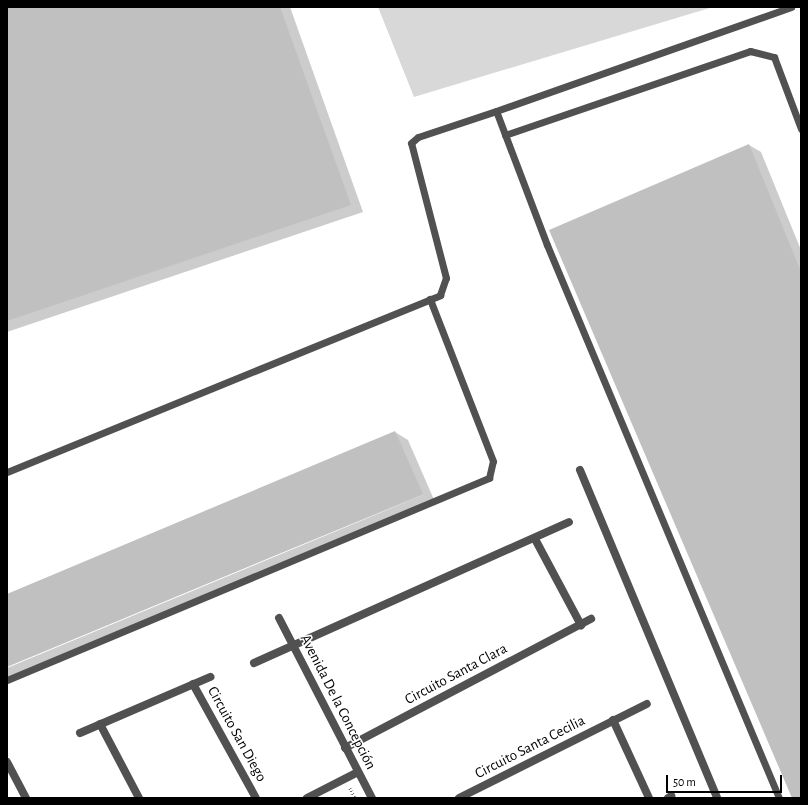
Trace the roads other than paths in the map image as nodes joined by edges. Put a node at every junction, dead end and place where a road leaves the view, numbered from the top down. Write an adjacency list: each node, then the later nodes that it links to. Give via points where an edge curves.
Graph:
1 (791, 7): 2 (lane)
2 (496, 111): 4 (lane); 5 (lane, via 418,137 411,143 446,278 443,292)
3 (801, 129): 4 (lane, via 774,57 750,51)
4 (505, 135): 33 (lane, via 547,245)
5 (430, 299): 7 (lane); 16 (lane, via 493,461 489,478)
6 (580, 470): 32 (street)
7 (7, 472)
8 (570, 522): 9 (street)
9 (535, 539): 12 (street); 13 (street)
10 (279, 618): 13 (street, Avenida De la Concepción)
11 (591, 619): 12 (street, Circuito Santa Clara)
12 (581, 625): 22 (street, Circuito Santa Clara)
13 (292, 645): 14 (street); 22 (street, Avenida De la Concepción)
14 (254, 663)
15 (210, 677): 17 (street, Circuito San Diego)
16 (7, 680)
17 (193, 684): 20 (street, Circuito San Diego); 27 (street, Circuito San Diego)
18 (647, 704): 19 (street, Circuito Santa Cecilia)
19 (613, 720): 30 (street, Circuito Santa Cecilia); 31 (street)
20 (100, 724): 21 (street, Circuito San Diego); 26 (street)
21 (80, 733)
22 (345, 748): 24 (street, Avenida De la Concepción)
23 (7, 762): 25 (street)
24 (358, 772): 28 (street); 29 (street, Avenida De la Concepción)
25 (26, 798)
26 (139, 798)
27 (256, 798)
28 (307, 798)
29 (372, 798)
30 (459, 798)
31 (648, 798)
32 (717, 798)
33 (779, 798)

